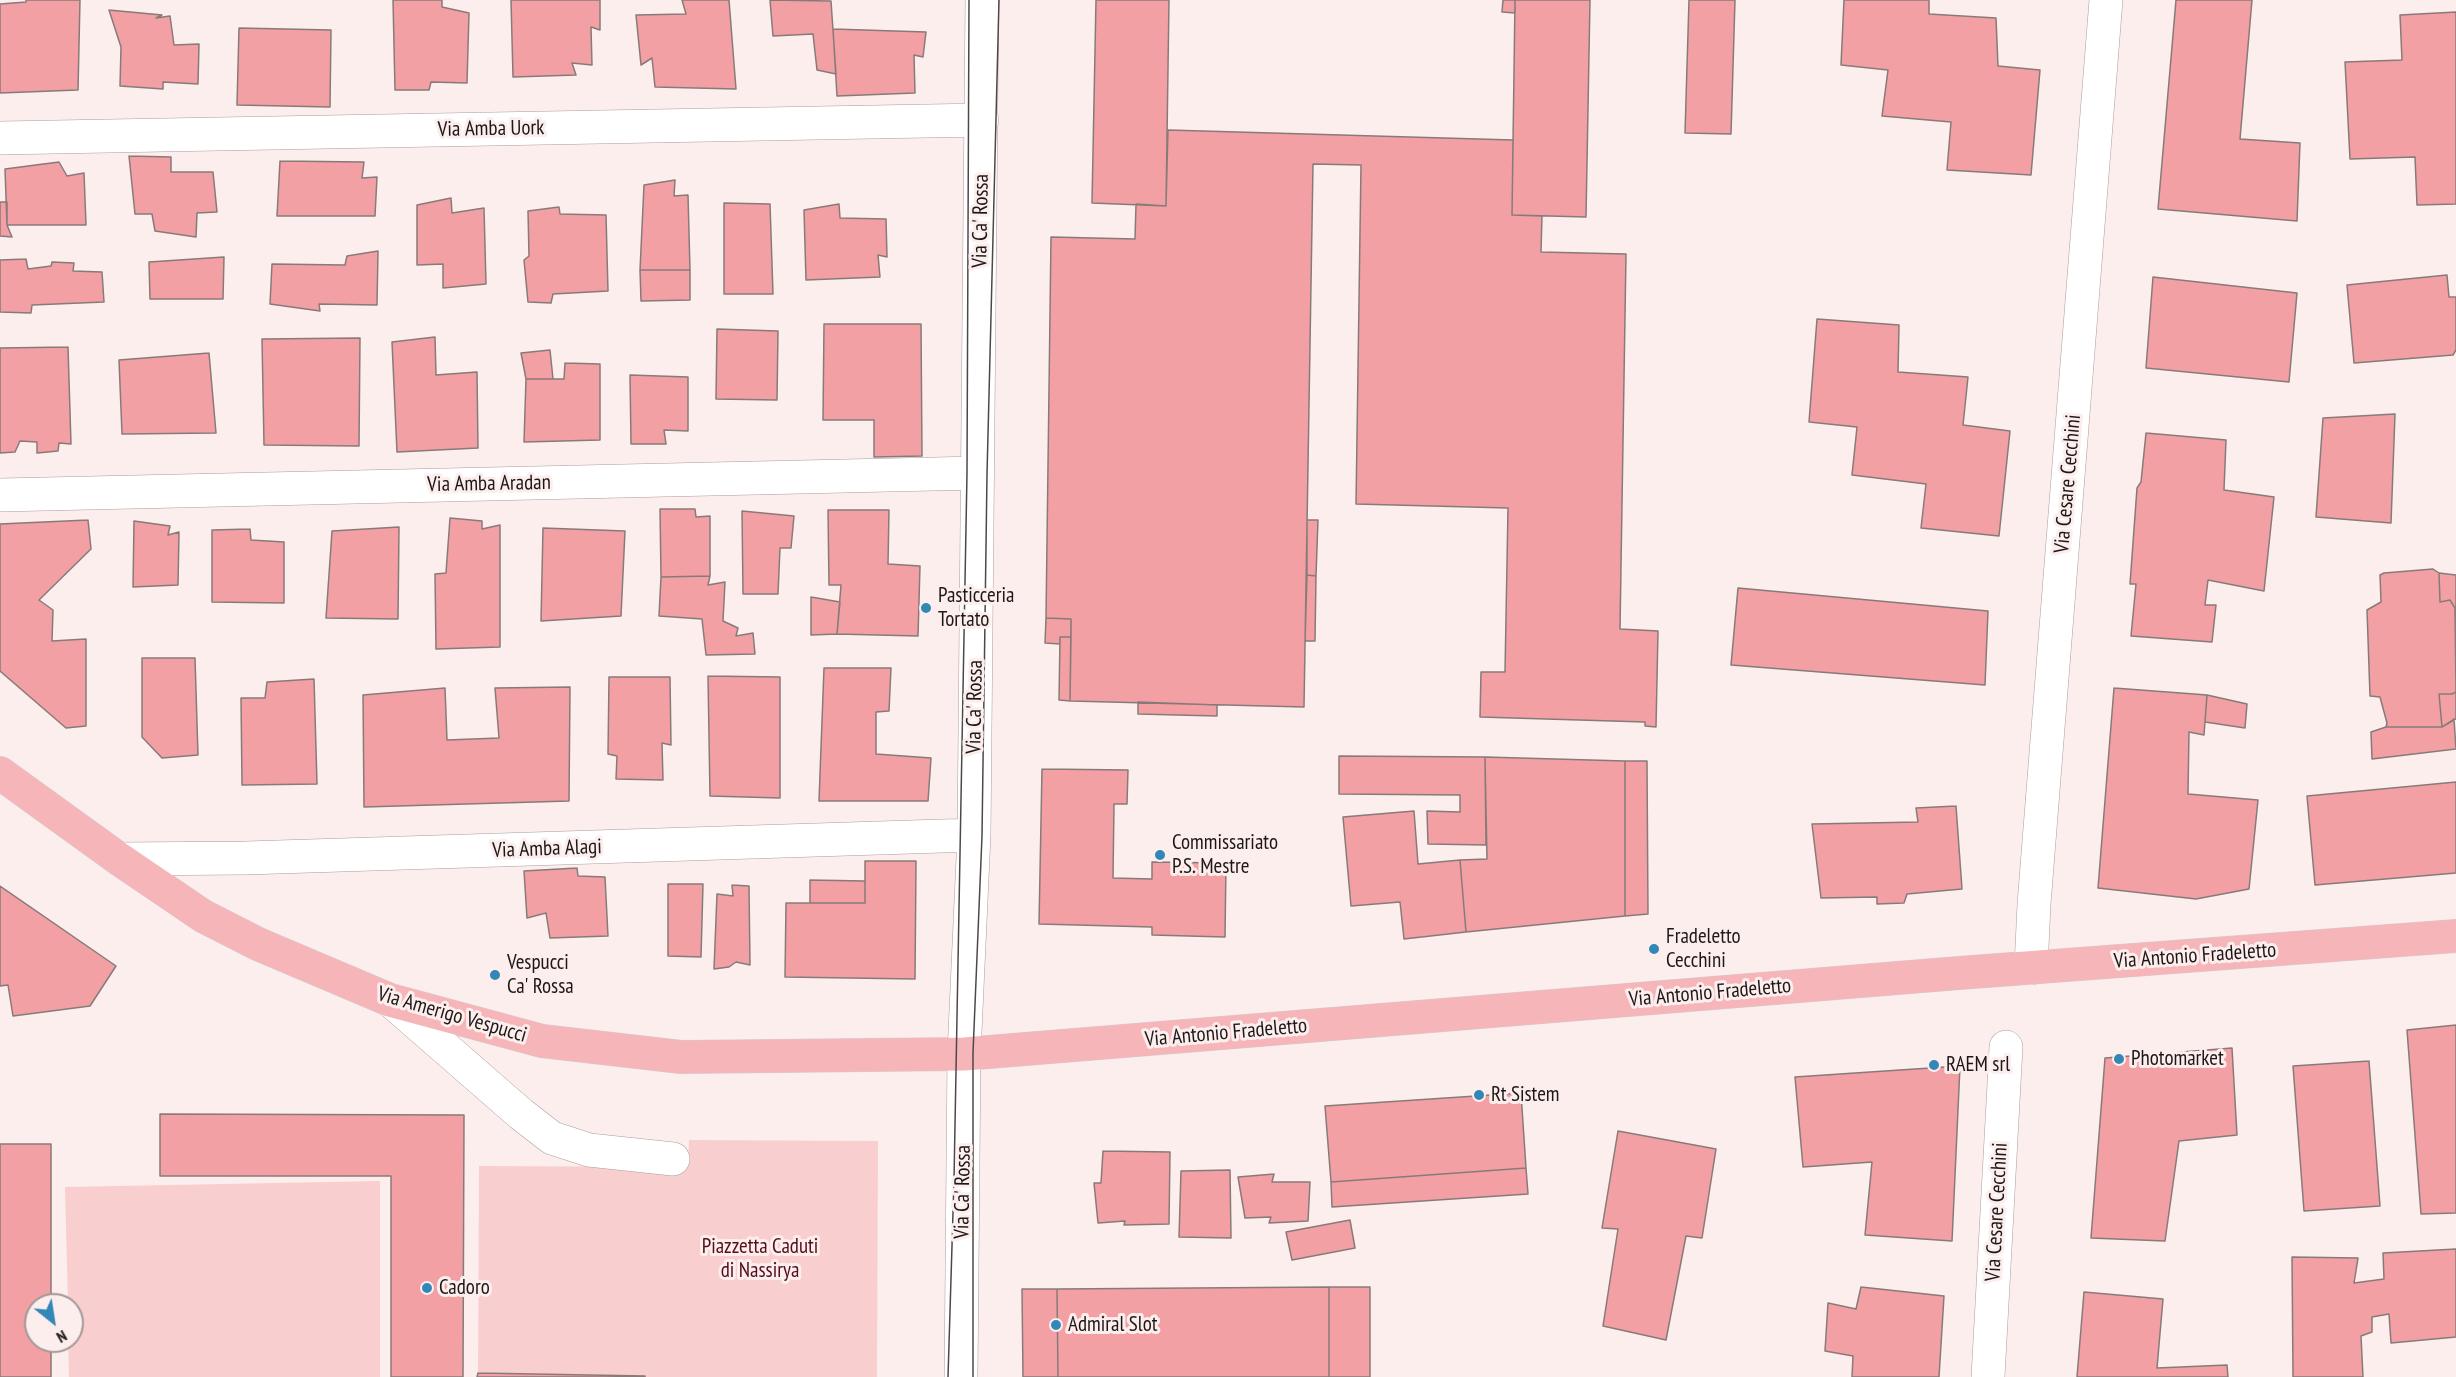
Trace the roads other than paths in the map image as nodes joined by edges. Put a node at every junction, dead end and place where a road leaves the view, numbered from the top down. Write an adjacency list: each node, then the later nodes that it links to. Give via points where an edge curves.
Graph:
1 (982, 0): 3 (street, Via Ca' Rossa)
2 (2106, 0): 11 (street, Via Cesare Cecchini)
3 (982, 120): 4 (street, Via Amba Uork); 5 (street, Via Ca' Rossa)
4 (0, 138)
5 (978, 472): 6 (street, Via Amba Aradan); 8 (street, Via Ca' Rossa)
6 (0, 495)
7 (0, 773): 9 (main road, Via Amerigo Vespucci)
8 (974, 835): 9 (street, Via Amba Alagi); 14 (street, Via Ca' Rossa)
9 (119, 859): 12 (main road, Via Amerigo Vespucci, via 203,916 258,944)
10 (2456, 936): 11 (main road, Via Antonio Fradeletto)
11 (2031, 968): 14 (main road, Via Antonio Fradeletto)
12 (390, 1000): 14 (main road, Via Amerigo Vespucci, via 542,1041 681,1058); 15 (street, via 552,1138 589,1150)
13 (2006, 1047): 17 (street, Via Cesare Cecchini)
14 (964, 1054): 16 (street, Via Ca' Rossa)
15 (673, 1159)
16 (961, 1377)
17 (1988, 1377)

